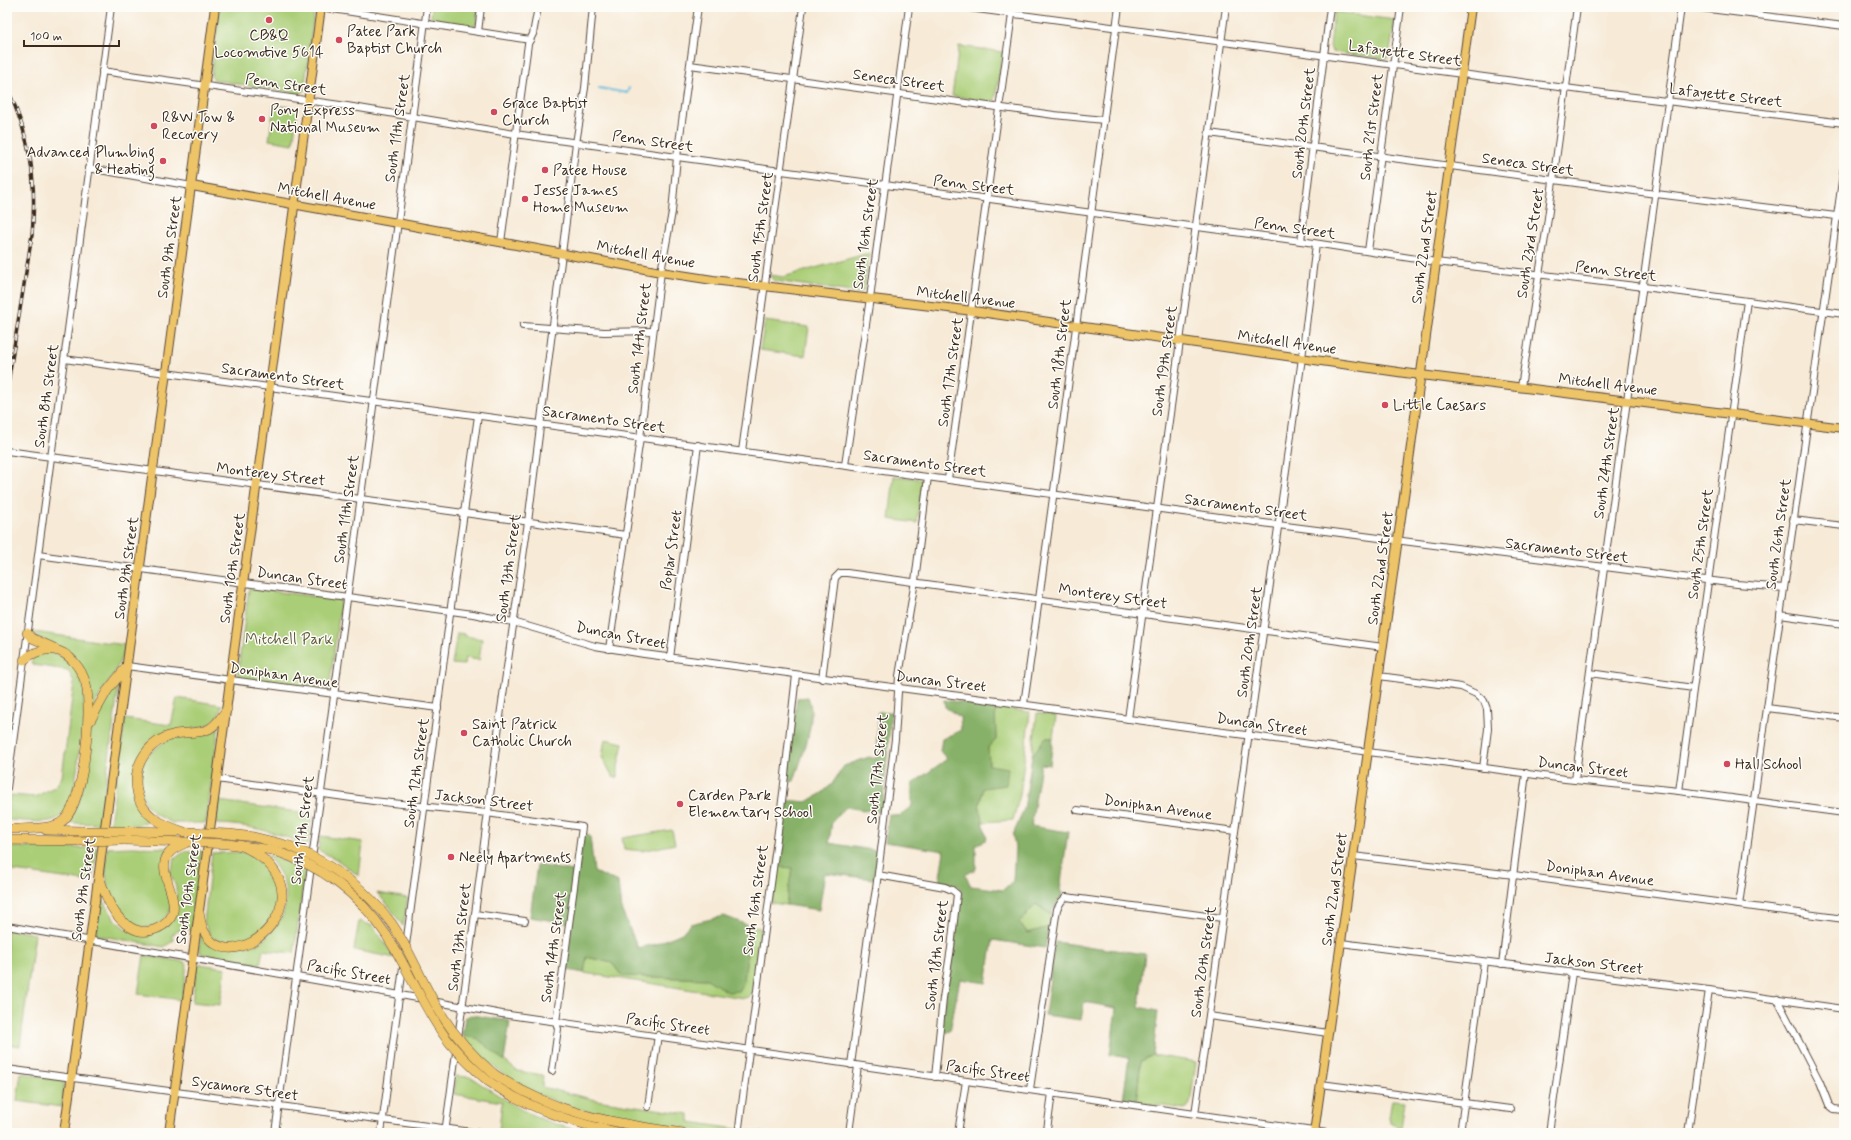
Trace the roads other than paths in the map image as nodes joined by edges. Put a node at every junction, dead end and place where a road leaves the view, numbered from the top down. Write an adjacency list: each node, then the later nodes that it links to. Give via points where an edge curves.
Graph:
1 (111, 7): 31 (street, South 8th Street)
2 (216, 7): 34 (main road, South 9th Street)
3 (321, 7): 22 (street); 37 (main road, South 10th Street)
4 (427, 7): 22 (street, South 11th Street)
5 (481, 7): 25 (street)
6 (538, 7): 26 (street)
7 (594, 7): 45 (street, South 13th Street)
8 (698, 7): 30 (street, South 14th Street)
9 (803, 7): 33 (street, South 15th Street)
10 (909, 7): 36 (street, South 16th Street)
11 (962, 7): 21 (street, Lafayette Street)
12 (1014, 7): 21 (street, South 17th Street)
13 (1119, 7): 24 (street, South 18th Street)
14 (1226, 7): 27 (street, South 19th Street)
15 (1330, 7): 28 (street, South 20th Street)
16 (1401, 7): 29 (street, South 21st Street)
17 (1471, 7): 32 (main road, South 22nd Street)
18 (1577, 7): 35 (street, South 23rd Street)
19 (1681, 7): 38 (street, South 24th Street)
20 (1693, 7): 23 (street)
21 (1012, 14): 24 (street, Lafayette Street); 39 (street, South 17th Street)
22 (424, 22): 25 (street); 40 (street, South 11th Street)
23 (1844, 26)
24 (1116, 28): 27 (street, Lafayette Street); 41 (street, South 18th Street)
25 (478, 32): 26 (street)
26 (530, 40): 44 (street)
27 (1221, 41): 28 (street, Lafayette Street); 43 (street, South 19th Street)
28 (1325, 55): 29 (street, Lafayette Street); 46 (street, South 20th Street)
29 (1392, 64): 32 (street, Lafayette Street); 48 (street, South 21st Street)
30 (690, 65): 33 (street, Seneca Street); 47 (street, South 14th Street)
31 (102, 71): 34 (street, Penn Street); 51 (street, South 8th Street)
32 (1461, 74): 35 (street, Lafayette Street); 49 (main road, South 22nd Street)
33 (794, 79): 36 (street, Seneca Street); 52 (street, South 15th Street)
34 (205, 86): 37 (street, Penn Street); 54 (main road, South 9th Street)
35 (1566, 88): 38 (street, Lafayette Street); 53 (street, South 23rd Street)
36 (897, 92): 39 (street, Seneca Street); 55 (street, South 16th Street)
37 (309, 101): 40 (street, Penn Street); 58 (main road, South 10th Street)
38 (1668, 102): 42 (street, Lafayette Street); 56 (street, South 24th Street)
39 (1000, 107): 41 (street, Seneca Street); 57 (street, South 17th Street)
40 (411, 116): 44 (street, Penn Street); 62 (street, South 11th Street)
41 (1104, 120): 59 (street, South 18th Street)
42 (1844, 123)
43 (1209, 133): 46 (street, Seneca Street); 63 (street, South 19th Street)
44 (515, 134): 45 (street, Penn Street); 64 (street)
45 (576, 143): 47 (street, Penn Street); 68 (street, South 13th Street)
46 (1313, 148): 48 (street, Seneca Street); 65 (street, South 20th Street)
47 (677, 157): 52 (street, Penn Street); 70 (street, South 14th Street, via 672,212)
48 (1381, 157): 49 (street, Seneca Street); 67 (street, South 21st Street)
49 (1448, 166): 53 (street, Seneca Street); 69 (main road, South 22nd Street)
50 (1844, 167): 60 (street, South 26th Street)
51 (88, 168): 54 (street, Mitchell Avenue); 85 (street, South 8th Street)
52 (781, 171): 55 (street, Penn Street); 72 (street, South 15th Street)
53 (1553, 180): 56 (street, Seneca Street); 71 (street, South 23rd Street)
54 (192, 186): 58 (main road, Mitchell Avenue); 86 (main road, South 9th Street)
55 (885, 186): 57 (street, Penn Street); 74 (street, South 16th Street)
56 (1656, 194): 60 (street, Seneca Street); 73 (street, South 24th Street)
57 (988, 200): 59 (street, Penn Street); 76 (street, South 17th Street)
58 (295, 205): 62 (main road, Mitchell Avenue); 88 (main road, South 10th Street)
59 (1092, 214): 63 (street, Penn Street); 80 (street, South 18th Street)
60 (1837, 216): 61 (street, Seneca Street); 77 (street, South 26th Street)
61 (1844, 217)
62 (397, 223): 64 (main road, Mitchell Avenue); 91 (street, South 11th Street)
63 (1196, 227): 65 (street, Penn Street); 83 (street, South 19th Street)
64 (501, 242): 68 (main road, Mitchell Avenue)
65 (1301, 242): 66 (street, Penn Street)
66 (1316, 244): 67 (street, Penn Street); 84 (street, South 20th Street)
67 (1368, 251): 69 (street, Penn Street)
68 (562, 253): 70 (main road, Mitchell Avenue); 81 (street, South 13th Street)
69 (1436, 262): 71 (street, Penn Street); 87 (main road, South 22nd Street)
70 (661, 272): 72 (main road, Mitchell Avenue); 82 (street, South 14th Street)
71 (1538, 276): 73 (street, Penn Street); 89 (street, South 23rd Street)
72 (765, 287): 74 (main road, Mitchell Avenue); 99 (street, South 15th Street)
73 (1644, 287): 75 (street, Penn Street); 90 (street, South 24th Street)
74 (870, 298): 76 (main road, Mitchell Avenue); 102 (street, South 16th Street)
75 (1747, 301): 77 (street, Penn Street); 92 (street, South 25th Street)
76 (973, 311): 80 (main road, Mitchell Avenue); 105 (street, South 17th Street)
77 (1823, 311): 78 (street, Penn Street); 94 (street, South 26th Street)
78 (1844, 314)
79 (523, 326): 81 (street)
80 (1075, 326): 83 (main road, Mitchell Avenue); 107 (street, South 18th Street)
81 (553, 329): 82 (street); 95 (street, South 13th Street)
82 (653, 331): 97 (street, South 14th Street)
83 (1180, 341): 84 (main road, Mitchell Avenue); 109 (street, South 19th Street)
84 (1302, 358): 87 (main road, Mitchell Avenue); 113 (street, South 20th Street)
85 (64, 359): 86 (street, Sacramento Street); 101 (street, South 8th Street)
86 (167, 373): 88 (street, Sacramento Street); 103 (main road, South 9th Street)
87 (1421, 375): 89 (main road, Mitchell Avenue); 116 (main road, South 22nd Street)
88 (270, 387): 91 (street, Sacramento Street); 106 (main road, South 10th Street)
89 (1522, 387): 90 (main road, Mitchell Avenue)
90 (1628, 401): 92 (main road, Mitchell Avenue); 118 (street, South 24th Street)
91 (373, 402): 93 (street, Sacramento Street); 108 (street, South 11th Street)
92 (1731, 414): 94 (main road, Mitchell Avenue); 121 (street, South 25th Street)
93 (478, 416): 95 (street, Sacramento Street); 110 (street, South 12th Street)
94 (1807, 423): 96 (main road, Mitchell Avenue); 111 (street, South 26th Street)
95 (540, 424): 97 (street, Sacramento Street); 112 (street, South 13th Street)
96 (1844, 428)
97 (640, 438): 98 (street, Sacramento Street); 115 (street, South 14th Street)
98 (698, 445): 99 (street, Sacramento Street); 136 (street, Poplar Street)
99 (742, 451): 102 (street, Sacramento Street)
100 (7, 452): 101 (street, Monterey Street)
101 (50, 458): 103 (street, Monterey Street); 117 (street, South 8th Street)
102 (845, 465): 104 (street, Sacramento Street)
103 (153, 472): 106 (street, Monterey Street); 119 (main road, South 9th Street)
104 (928, 477): 105 (street, Sacramento Street); 120 (street, South 17th Street)
105 (948, 479): 107 (street, Sacramento Street)
106 (258, 485): 108 (street, Monterey Street); 122 (main road, South 10th Street)
107 (1054, 495): 109 (street, Sacramento Street); 125 (street, South 18th Street)
108 (360, 499): 110 (street, Monterey Street); 124 (street, South 11th Street)
109 (1157, 508): 113 (street, Sacramento Street); 127 (street, South 19th Street)
110 (464, 512): 112 (street, Monterey Street); 126 (street, South 12th Street)
111 (1793, 520): 114 (street); 123 (street, South 26th Street)
112 (528, 522): 115 (street, Monterey Street); 129 (street, South 13th Street)
113 (1278, 525): 116 (street, Sacramento Street); 131 (street, South 20th Street)
114 (1844, 526)
115 (626, 535): 134 (street, South 14th Street)
116 (1398, 541): 118 (street, Sacramento Street); 133 (main road, South 22nd Street)
117 (38, 555): 119 (street, Duncan Street); 132 (street, South 8th Street)
118 (1605, 568): 121 (street, Sacramento Street); 139 (street, South 24th Street)
119 (140, 569): 122 (street, Duncan Street); 138 (main road, South 9th Street)
120 (915, 581): 125 (street, Monterey Street); 142 (street, Monterey Street, via 847,572 840,573 835,578); 145 (street, South 17th Street, via 906,625)
121 (1708, 581): 123 (street, Sacramento Street); 144 (street, South 25th Street)
122 (244, 583): 124 (street, Duncan Street); 143 (main road, South 10th Street)
123 (1784, 588): 128 (street, South 26th Street)
124 (347, 597): 126 (street, Duncan Street); 146 (street, South 11th Street)
125 (1039, 599): 127 (street, Monterey Street); 147 (street, South 18th Street)
126 (450, 611): 129 (street, Duncan Street); 148 (street, South 12th Street)
127 (1143, 614): 131 (street, Monterey Street); 152 (street, South 19th Street)
128 (1780, 615): 130 (street); 149 (street, South 26th Street)
129 (513, 622): 134 (street, Duncan Street); 166 (street, South 13th Street)
130 (1844, 624)
131 (1264, 630): 133 (street, Monterey Street); 154 (street, South 20th Street)
132 (27, 633): 135 (highway); 137 (street, South 8th Street)
133 (1383, 647): 141 (main road, South 22nd Street)
134 (609, 649): 136 (street, Duncan Street)
135 (58, 651): 137 (highway, via 38,651); 153 (highway, via 73,661 86,683)
136 (670, 658): 140 (street, Duncan Street)
137 (24, 660): 160 (street, South 8th Street)
138 (127, 666): 143 (street, Doniphan Avenue); 153 (highway, via 100,701); 178 (main road, South 9th Street)
139 (1590, 673): 144 (street); 159 (street, South 24th Street)
140 (796, 675): 142 (street, Duncan Street); 202 (street, South 16th Street)
141 (1379, 676): 155 (main road, South 22nd Street); 156 (street, via 1462,686 1484,701 1488,730)
142 (822, 679): 145 (street, Duncan Street)
143 (231, 681): 146 (street, Doniphan Avenue); 150 (main road, South 10th Street)
144 (1693, 688): 161 (street, South 25th Street)
145 (898, 689): 147 (street, Duncan Street); 176 (street, South 17th Street, via 895,739)
146 (334, 695): 148 (street, Doniphan Avenue); 162 (street, South 11th Street)
147 (1024, 704): 152 (street, Duncan Street)
148 (438, 708): 164 (street, South 12th Street)
149 (1767, 708): 151 (street); 163 (street, South 26th Street)
150 (227, 709): 158 (main road, South 10th Street); 172 (highway, via 210,729 175,734 156,742 145,753 138,767 137,792 143,807 163,825)
151 (1844, 718)
152 (1128, 719): 154 (street, Duncan Street)
153 (87, 730): 170 (highway, via 80,788 68,814 60,823 54,825)
154 (1248, 736): 155 (street, Duncan Street); 171 (street, South 20th Street)
155 (1367, 753): 156 (street, Duncan Street); 175 (main road, South 22nd Street)
156 (1483, 768): 157 (street, Duncan Street)
157 (1526, 773): 159 (street, Duncan Street); 177 (street)
158 (217, 779): 162 (street, Jackson Street); 180 (main road, South 10th Street)
159 (1575, 780): 161 (street, Duncan Street)
160 (7, 788)
161 (1679, 791): 163 (street, Duncan Street)
162 (320, 794): 164 (street, Jackson Street); 192 (street, South 11th Street)
163 (1754, 801): 167 (street, Duncan Street); 179 (street, South 26th Street)
164 (424, 806): 166 (street, Jackson Street); 194 (street, South 12th Street)
165 (1077, 810): 171 (street, Doniphan Avenue)
166 (487, 813): 168 (street, Jackson Street); 181 (street, South 13th Street)
167 (1844, 813)
168 (582, 828): 199 (street, South 14th Street)
169 (7, 829): 170 (highway)
170 (21, 829): 172 (highway, bridge, via 125,831)
171 (1235, 831): 182 (street, South 20th Street)
172 (187, 836): 173 (highway, bridge, via 80,841); 174 (highway, bridge); 178 (highway, via 166,858 165,869 173,896 173,908 165,923 155,930 139,931 119,919 112,909); 208 (highway, bridge, via 229,834 290,846 330,866 357,887 377,905 404,944 441,1014)
173 (7, 840)
174 (240, 845): 180 (highway, via 262,857 278,877 282,900 275,921 265,933 252,942 237,947 223,946 207,937); 208 (highway, bridge, via 272,850 307,864 354,896 396,949 429,1013 446,1038 460,1055)
175 (1353, 856): 177 (street, Doniphan Avenue); 187 (main road, South 22nd Street)
176 (878, 875): 203 (street, South 17th Street); 209 (street, South 18th Street, via 944,887 957,894)
177 (1514, 875): 179 (street, Doniphan Avenue); 190 (street)
178 (99, 877): 186 (main road, South 9th Street)
179 (1739, 905): 183 (street, Doniphan Avenue)
180 (199, 912): 188 (main road, South 10th Street)
181 (475, 914): 184 (street); 196 (street, South 13th Street)
182 (1222, 918): 198 (street, South 20th Street); 212 (street, via 1066,897 1056,915)
183 (1844, 919)
184 (525, 921)
185 (7, 926): 186 (street, Pacific Street)
186 (90, 941): 188 (street, Pacific Street); 207 (main road, South 9th Street)
187 (1341, 943): 189 (street, Jackson Street); 200 (main road, South 22nd Street)
188 (193, 959): 192 (street, Pacific Street); 213 (main road, South 10th Street)
189 (1484, 962): 190 (street, Jackson Street); 215 (street)
190 (1502, 964): 191 (street, Jackson Street)
191 (1572, 973): 193 (street, Jackson Street); 237 (street)
192 (296, 976): 194 (street, Pacific Street); 216 (street, South 11th Street)
193 (1709, 990): 195 (street, Jackson Street); 238 (street)
194 (399, 995): 196 (street, Pacific Street); 221 (street, South 12th Street)
195 (1777, 1000): 197 (street, Jackson Street); 219 (street, via 1829,1105 1834,1109)
196 (463, 1007): 199 (street, Pacific Street); 224 (street, South 13th Street)
197 (1844, 1009)
198 (1209, 1016): 200 (street); 220 (street, South 20th Street)
199 (556, 1022): 201 (street, Pacific Street); 206 (street, South 14th Street, via 558,1029)
200 (1328, 1033): 211 (main road, South 22nd Street)
201 (658, 1036): 202 (street, Pacific Street); 217 (street)
202 (750, 1049): 203 (street, Pacific Street); 222 (street, South 16th Street)
203 (851, 1065): 204 (street, Pacific Street)
204 (858, 1066): 209 (street, Pacific Street); 233 (street)
205 (7, 1069): 207 (street, Sycamore Street)
206 (552, 1071)
207 (72, 1077): 213 (street, Sycamore Street); 226 (main road, South 9th Street)
208 (491, 1077): 231 (highway, via 508,1095 551,1115); 232 (highway, via 533,1097 576,1113 629,1125)
209 (935, 1077): 210 (street, Pacific Street)
210 (966, 1081): 212 (street, Pacific Street); 234 (street)
211 (1321, 1084): 215 (street); 225 (main road, South 22nd Street)
212 (1030, 1089): 214 (street, Pacific Street)
213 (175, 1092): 216 (street, Sycamore Street); 227 (main road, South 10th Street)
214 (1052, 1093): 220 (street, Pacific Street); 223 (street)
215 (1464, 1103): 218 (street); 236 (street)
216 (279, 1106): 221 (street, Sycamore Street); 228 (street, South 11th Street)
217 (648, 1107)
218 (1510, 1109)
219 (1844, 1110)
220 (1195, 1114): 225 (street, Pacific Street)
221 (382, 1120): 224 (street, Sycamore Street); 229 (street, South 12th Street)
222 (739, 1127)
223 (1047, 1130)
224 (445, 1131): 230 (street, Sycamore Street)
225 (1314, 1132): 235 (street, Pacific Street)
226 (64, 1133)
227 (169, 1133)
228 (275, 1133)
229 (381, 1133)
230 (479, 1133)
231 (621, 1133)
232 (683, 1133)
233 (849, 1133)
234 (958, 1133)
235 (1328, 1133)
236 (1460, 1133)
237 (1549, 1133)
238 (1688, 1133)

